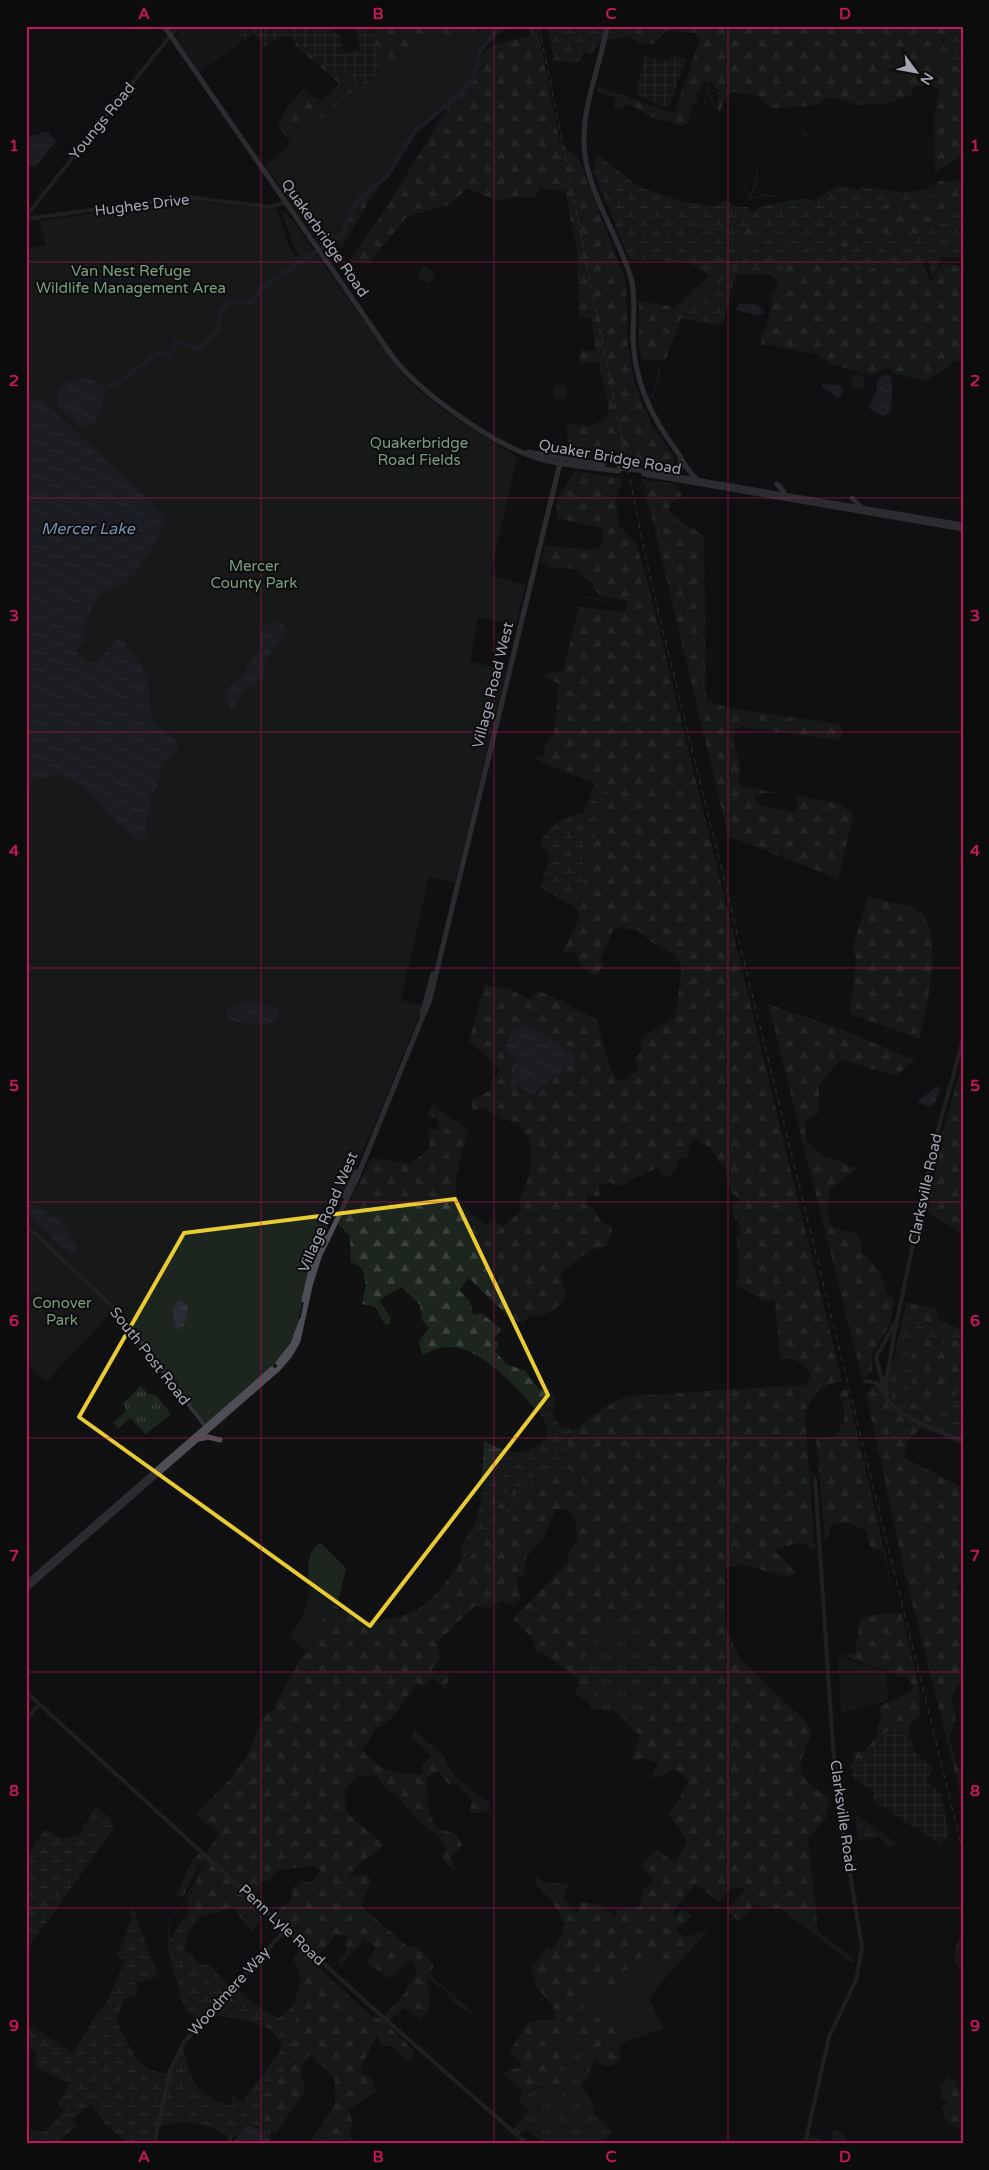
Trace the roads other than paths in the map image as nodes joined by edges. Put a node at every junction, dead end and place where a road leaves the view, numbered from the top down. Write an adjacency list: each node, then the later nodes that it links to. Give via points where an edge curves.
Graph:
1 (164, 26): 4 (main road, Quakerbridge Road)
2 (178, 26): 4 (street, Youngs Road)
3 (607, 26): 11 (main road, via 584,124 585,158 632,282 634,350 643,392 658,425 679,453)
4 (170, 36): 5 (main road, Quakerbridge Road); 6 (street, Youngs Road)
5 (286, 202): 6 (street, Hughes Drive, via 270,207 186,197); 7 (main road, Quakerbridge Road, via 409,376 431,396)
6 (26, 218)
7 (493, 437): 9 (main road, Quaker Bridge Road, via 528,455)
8 (564, 448): 10 (main road)
9 (560, 461): 10 (main road, Quaker Bridge Road); 12 (main road, Quaker Bridge Road); 22 (main road, Village Road West)
10 (572, 461): 12 (main road, Quaker Bridge Road)
11 (683, 467): 14 (main road); 15 (main road)
12 (619, 469): 13 (main road, Quaker Bridge Road, bridge)
13 (644, 473): 14 (main road, Quaker Bridge Road); 21 (main road, Quaker Bridge Road)
14 (671, 475): 15 (main road, Quaker Bridge Road)
15 (698, 480): 17 (main road, Quaker Bridge Road)
16 (777, 484): 17 (main road)
17 (786, 494): 19 (main road, Quaker Bridge Road)
18 (852, 498): 19 (main road)
19 (862, 507): 20 (main road, Quaker Bridge Road)
20 (963, 525)
21 (963, 530)
22 (449, 916): 28 (main road, Village Road West, via 421,1016 312,1265 295,1339 281,1361); 31 (main road, Village Road West, via 428,1007 357,1177 319,1257 303,1328 295,1347 278,1369)
23 (963, 1040): 25 (street, Clarksville Road, via 934,1144)
24 (26, 1225): 28 (street, South Post Road, via 117,1311)
25 (897, 1319): 27 (street, Clarksville Road, via 885,1378); 27 (street, via 876,1357)
26 (865, 1381): 27 (street, via 880,1385)
27 (887, 1398): 30 (street, via 900,1412)
28 (206, 1427): 33 (main road, Village Road West)
29 (220, 1440): 31 (main road, via 208,1436 201,1438)
30 (963, 1441)
31 (154, 1478): 34 (main road, Village Road West)
32 (815, 1479): 41 (street, Clarksville Road, via 833,1747 862,1947 856,1980 828,2037)
33 (26, 1584)
34 (26, 1589)
35 (26, 1692): 36 (street)
36 (39, 1704): 37 (street); 38 (street, Penn Lyle Road)
37 (26, 1720)
38 (286, 1929): 39 (street, Woodmere Way, via 184,2042 170,2071); 40 (street, Penn Lyle Road)
39 (154, 2144)
40 (527, 2144)
41 (805, 2144)

